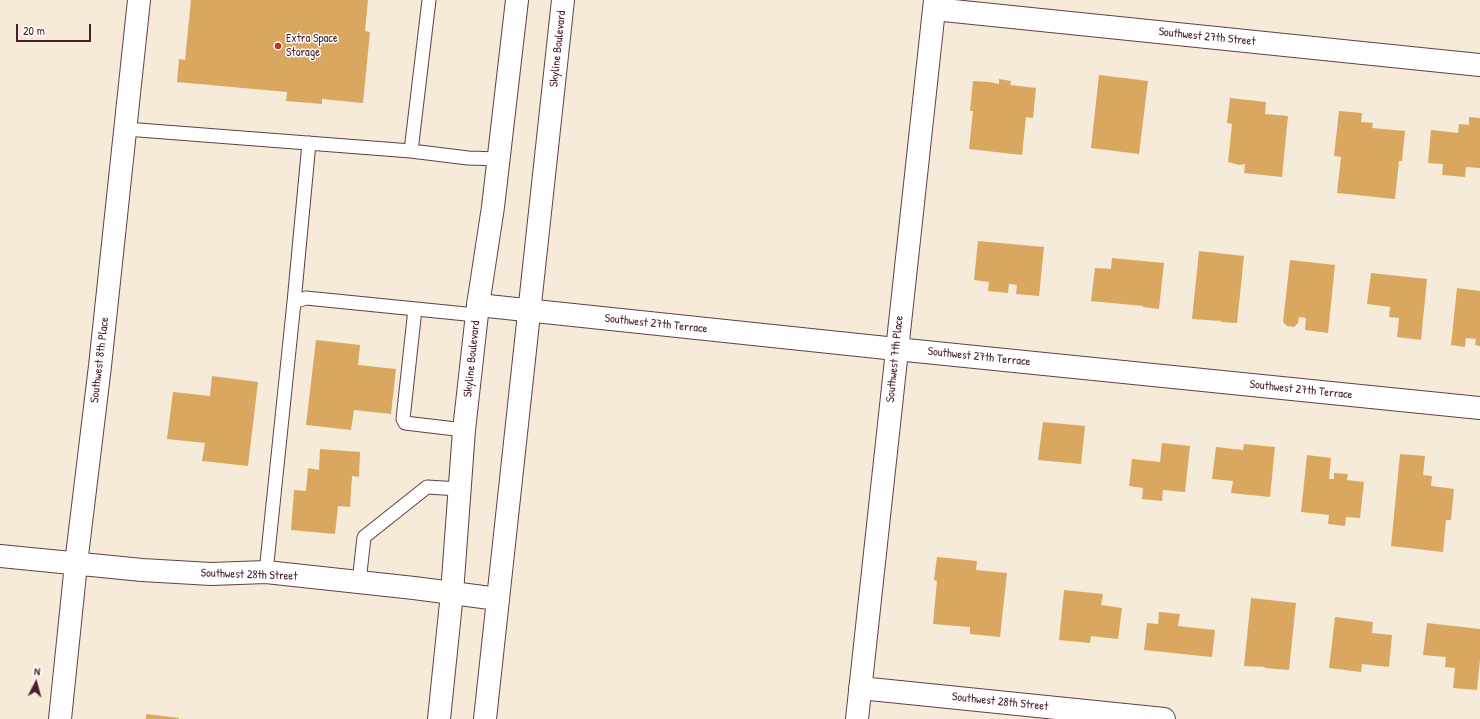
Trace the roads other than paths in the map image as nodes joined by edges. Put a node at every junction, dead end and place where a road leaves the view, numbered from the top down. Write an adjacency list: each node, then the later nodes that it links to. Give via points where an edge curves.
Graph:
1 (140, 0): 7 (street, Southwest 8th Place)
2 (429, 0): 9 (lane)
3 (517, 0): 10 (street, Skyline Boulevard)
4 (563, 0): 14 (street, Skyline Boulevard)
5 (934, 4): 6 (street, Southwest 27th Street); 15 (street, Southwest 7th Place)
6 (1480, 65)
7 (126, 128): 8 (lane); 20 (street, Southwest 8th Place)
8 (309, 143): 9 (lane); 11 (lane)
9 (411, 152): 10 (lane)
10 (499, 159): 13 (street, Skyline Boulevard)
11 (294, 302): 12 (lane, via 306,298); 21 (lane)
12 (410, 308): 13 (lane); 17 (lane, via 403,419 405,423)
13 (477, 310): 14 (street, Southwest 27th Terrace); 17 (street, Skyline Boulevard)
14 (529, 310): 15 (street, Southwest 27th Terrace); 24 (street, Skyline Boulevard)
15 (896, 349): 16 (street, Southwest 27th Terrace); 25 (street, Southwest 7th Place)
16 (1480, 408)
17 (464, 430): 18 (street, Skyline Boulevard)
18 (460, 489): 22 (lane, via 427,487 364,537); 23 (street, Skyline Boulevard)
19 (0, 556): 20 (street, Southwest 28th Street)
20 (76, 564): 21 (street, Southwest 28th Street, via 211,574); 26 (street, Southwest 8th Place)
21 (266, 572): 22 (street, Southwest 28th Street)
22 (359, 582): 23 (street, Southwest 28th Street)
23 (452, 593): 24 (street, Southwest 28th Street); 27 (street, Skyline Boulevard)
24 (498, 599): 28 (street, Skyline Boulevard)
25 (860, 688): 29 (street, Southwest 7th Place); 30 (street, Southwest 28th Street)
26 (60, 719)
27 (439, 719)
28 (485, 719)
29 (856, 719)
30 (1164, 719)

